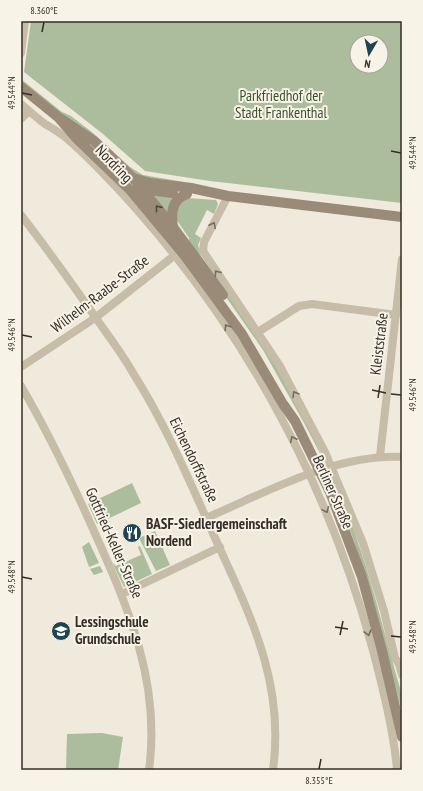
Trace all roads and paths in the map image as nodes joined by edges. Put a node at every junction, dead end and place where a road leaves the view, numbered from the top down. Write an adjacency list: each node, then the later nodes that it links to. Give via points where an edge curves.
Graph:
1 (25, 21): 2 (street)
2 (21, 53)
3 (21, 87): 7 (main road, Nordring, via 58,117 77,139)
4 (21, 104): 5 (street, Nordring)
5 (29, 111): 6 (street); 16 (street, Nordring, via 64,136 99,169)
6 (21, 119)
7 (129, 181): 8 (main road, Nordring); 10 (main road, Nordring, via 191,188); 16 (main road, Nordring)
8 (142, 189): 9 (main road, Nordring); 14 (main road, Nordring, one-way to 8)
9 (187, 194): 10 (main road, Nordring); 14 (main road, via 176,200 172,208)
10 (216, 194): 11 (main road, Nordring)
11 (228, 196): 13 (main road, Nordring); 20 (street, Berliner Straße, one-way to 11, via 204,255 204,242)
12 (21, 215): 19 (street, Eichendorffstraße)
13 (402, 217)
14 (173, 227): 15 (main road, Nordring)
15 (187, 245): 23 (main road, Berliner Straße, via 262,354 289,401)
16 (180, 255): 19 (street, Wilhelm-Raabe-Straße); 23 (main road, Berliner Straße, via 242,334 283,404); 28 (street, Berliner Straße, one-way to 16, via 258,375)
17 (402, 259): 18 (street, Kleiststraße)
18 (396, 315): 20 (street, via 308,304 299,306); 24 (street, Kleiststraße)
19 (96, 318): 21 (street, Wilhelm-Raabe-Straße); 29 (street, Eichendorffstraße, via 133,373 173,444)
20 (258, 332): 26 (street, Berliner Straße, one-way to 20, via 300,402)
21 (21, 367)
22 (21, 386): 31 (street, Gottfried-Keller-Straße, via 63,464)
23 (296, 421): 27 (main road, Berliner Straße)
24 (380, 456): 25 (street); 26 (street)
25 (402, 457)
26 (331, 466): 27 (street); 32 (street, Berliner Straße, via 363,543)
27 (320, 470): 28 (street); 33 (main road, Berliner Straße, via 362,577)
28 (310, 474): 29 (street); 37 (street, Berliner Straße, one-way to 37, via 350,572 364,618 381,681)
29 (206, 518): 30 (street, Eichendorffstraße)
30 (220, 547): 31 (street); 36 (street, Eichendorffstraße, via 251,616 264,653 273,696 276,730)
31 (122, 594): 35 (street, Gottfried-Keller-Straße, via 146,673 151,716)
32 (402, 675)
33 (402, 734): 34 (main road, Berliner Straße)
34 (402, 745)
35 (149, 770)
36 (273, 770)
37 (397, 770)

